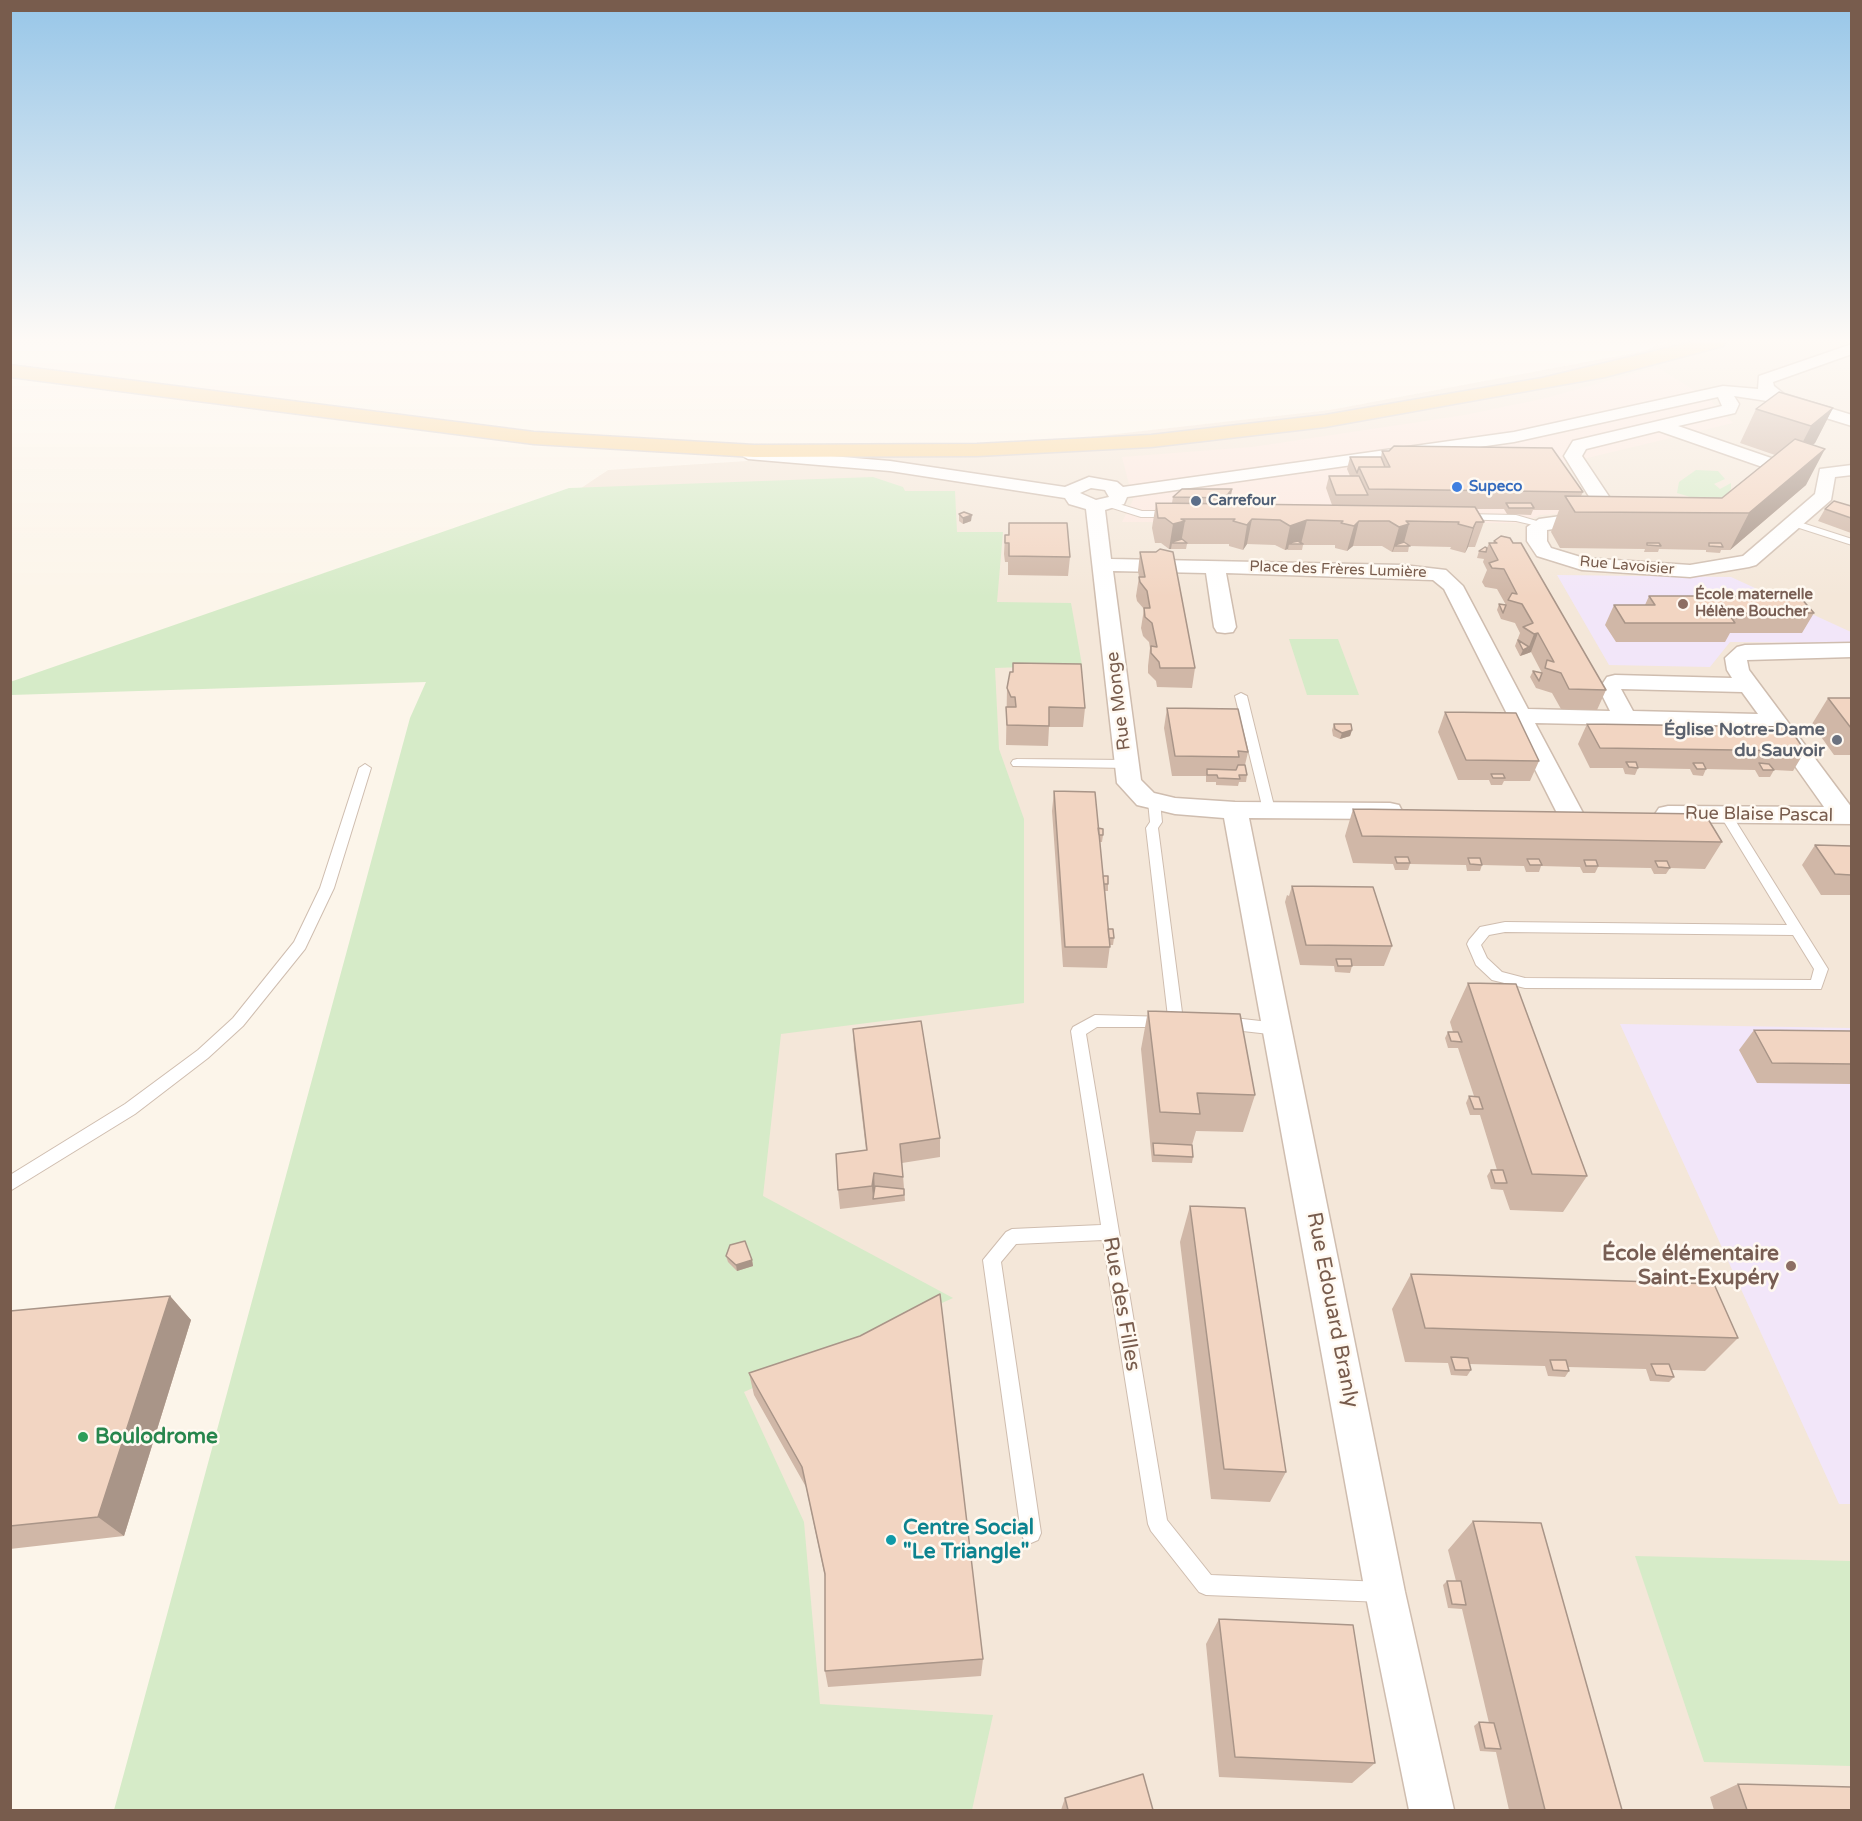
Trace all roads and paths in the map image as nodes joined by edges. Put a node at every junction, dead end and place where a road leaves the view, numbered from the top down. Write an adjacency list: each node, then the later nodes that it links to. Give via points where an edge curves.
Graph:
1 (445, 427): 6 (main road)
2 (1278, 427): 6 (main road, via 1151,441 977,450)
3 (1557, 427): 10 (street)
4 (1655, 427): 14 (street, via 1579,445 1573,456 1607,512 1603,516)
5 (1662, 427): 8 (street)
6 (684, 448): 9 (street, via 890,466)
7 (1851, 470): 8 (street, via 1826,473)
8 (1824, 482): 13 (street, Rue Lavoisier, via 1824,496)
9 (1071, 494): 10 (street, via 1076,500); 10 (street, via 1076,486 1089,483 1111,486)
10 (1107, 501): 11 (lane, via 1141,514); 16 (street, Rue Monge)
11 (1187, 515)
12 (1457, 517): 14 (lane, via 1516,518)
13 (1793, 523): 14 (street, Rue Lavoisier, via 1749,561 1690,571 1610,567 1561,558 1544,552 1537,541 1537,526); 15 (lane)
14 (1542, 524)
15 (1851, 542)
16 (1102, 565): 17 (street, Place des Frères Lumière); 26 (street, Rue Monge)
17 (1215, 567): 18 (street); 22 (street, Place des Frères Lumière, via 1439,574 1453,586)
18 (1225, 627)
19 (1851, 650): 20 (street, via 1745,652 1736,658 1738,670)
20 (1748, 685): 23 (street, via 1615,682 1610,689); 24 (street)
21 (1241, 696): 30 (lane)
22 (1521, 716): 23 (street); 32 (street, Place des Frères Lumière)
23 (1625, 718): 24 (street)
24 (1775, 721): 35 (street)
25 (1017, 763): 26 (lane)
26 (1126, 764): 28 (street, Rue Monge, via 1129,783 1146,799)
27 (365, 768): 41 (lane, via 327,888 300,945 238,1022 130,1109)
28 (1154, 801): 29 (street, Rue Monge); 37 (lane, via 1156,822 1152,828)
29 (1235, 810): 30 (street); 40 (street, Rue Edouard Branly)
30 (1269, 810): 31 (street)
31 (1408, 811)
32 (1571, 813)
33 (1642, 814): 34 (street, Rue Blaise Pascal)
34 (1726, 815): 35 (street, Rue Blaise Pascal); 36 (lane)
35 (1847, 816)
36 (1797, 930): 36 (lane, via 1821,969 1816,985 1525,983 1497,976 1481,961 1474,944 1485,931 1505,927)
37 (1176, 1020): 38 (lane, Rue des Filles); 42 (lane, Rue des Filles, via 1095,1021 1078,1031)
38 (1195, 1021)
39 (1214, 1022): 40 (lane)
40 (1278, 1029): 44 (street, Rue Edouard Branly)
41 (10, 1184)
42 (1109, 1232): 43 (lane, via 1012,1237 992,1260); 44 (lane, Rue des Filles, via 1158,1524 1206,1585)
43 (1031, 1533)
44 (1385, 1592): 45 (street, Rue Edouard Branly)
45 (1431, 1810)

